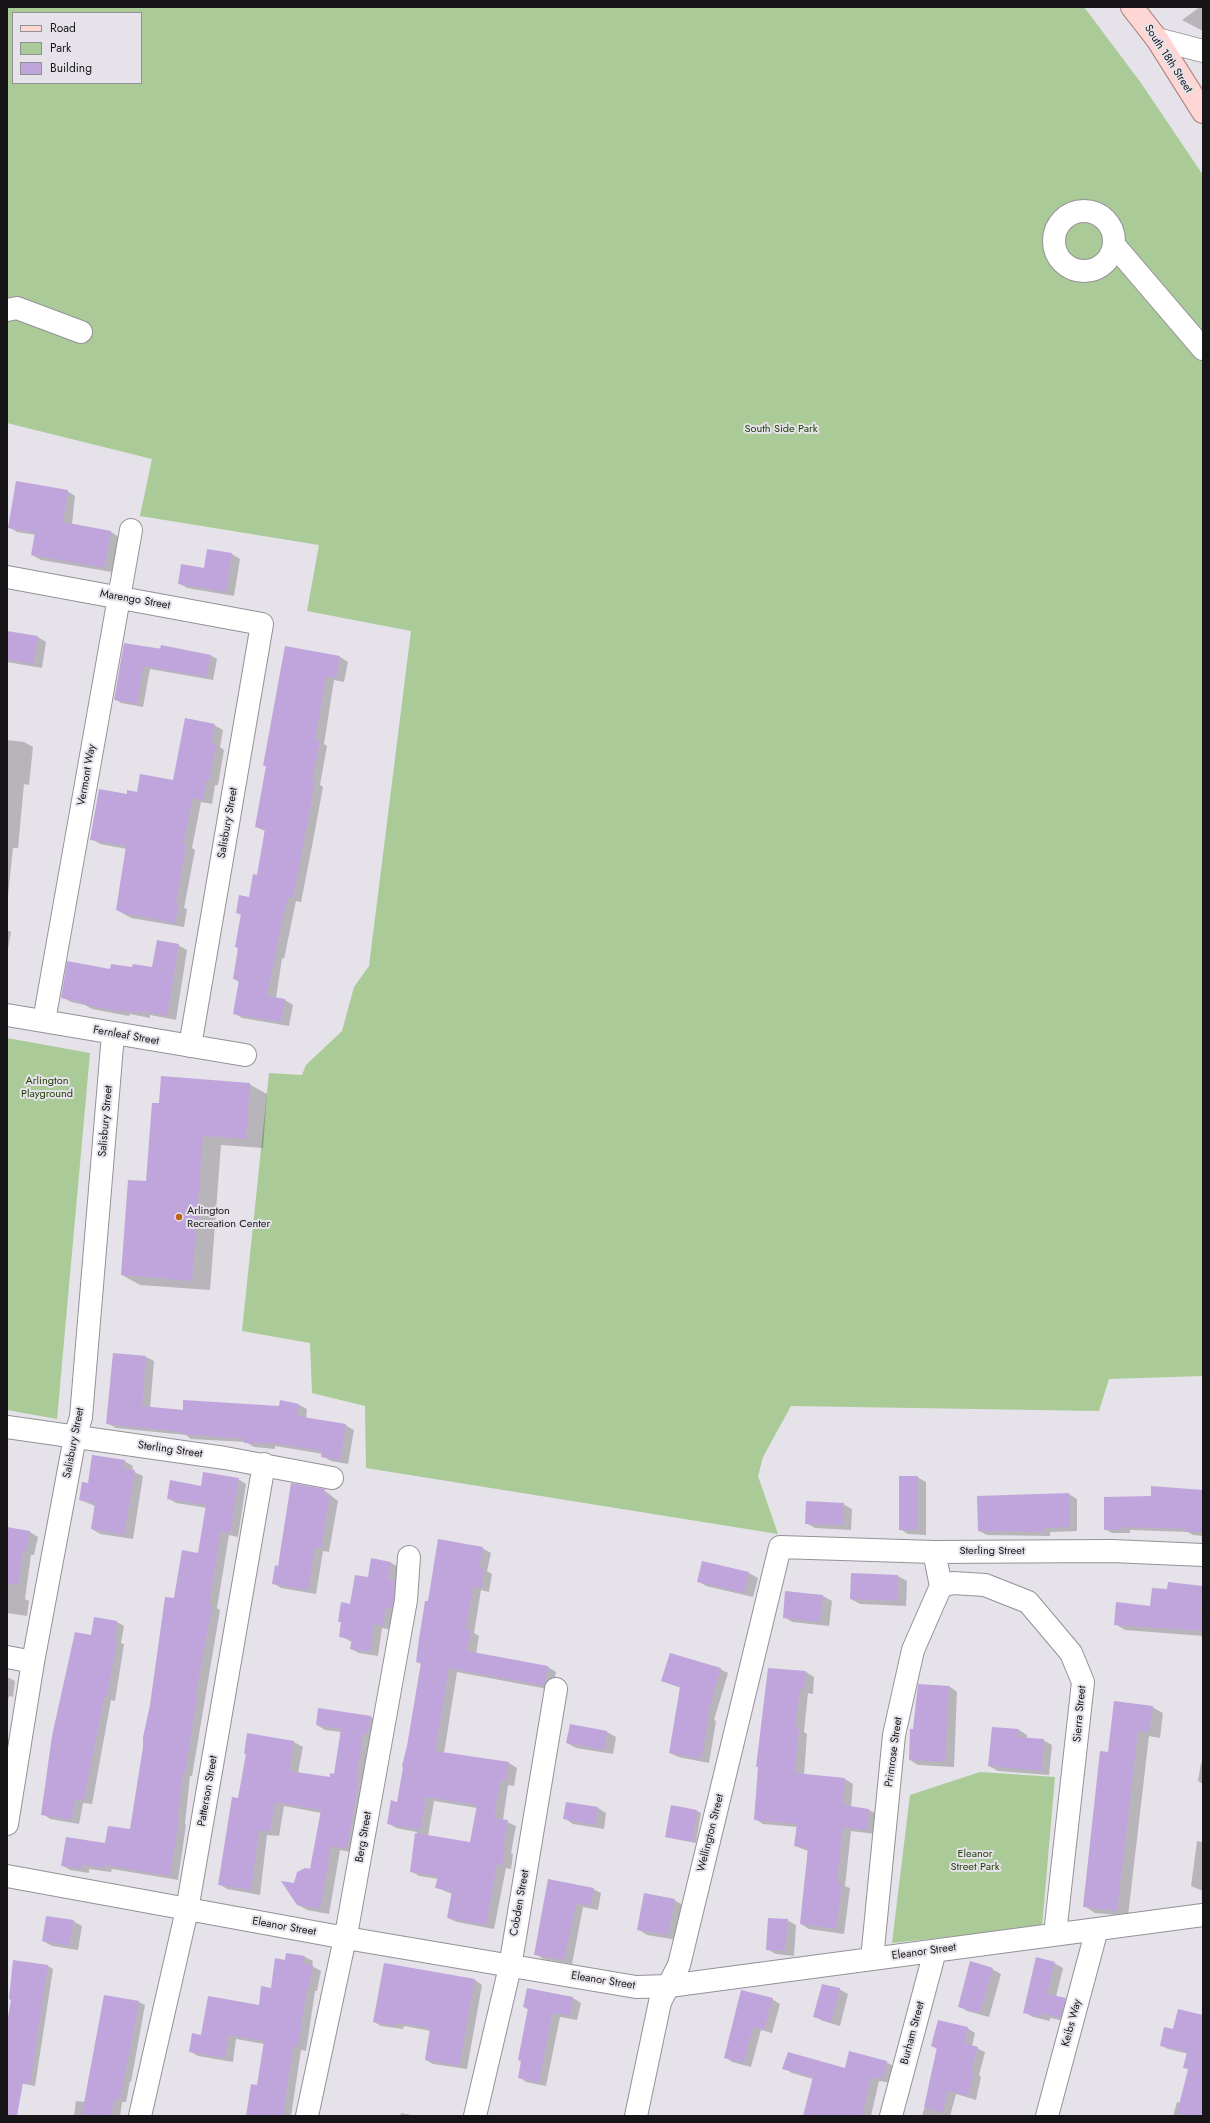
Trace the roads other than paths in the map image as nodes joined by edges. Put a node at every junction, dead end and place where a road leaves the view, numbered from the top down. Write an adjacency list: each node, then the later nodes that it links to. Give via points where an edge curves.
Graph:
1 (1132, 7): 2 (main road, South 18th Street)
2 (1157, 39): 3 (street); 4 (main road, South 18th Street)
3 (1203, 51)
4 (1203, 112)
5 (1114, 245): 8 (street)
6 (7, 310): 7 (street, via 17,308)
7 (81, 332)
8 (1203, 350)
9 (131, 530): 11 (street, Vermont Way)
10 (7, 577): 11 (street, Marengo Street)
11 (118, 596): 12 (street, Marengo Street); 14 (street, Vermont Way)
12 (262, 624): 16 (street, Salisbury Street)
13 (7, 1015): 14 (street, Fernleaf Street)
14 (44, 1021): 15 (street, Fernleaf Street)
15 (113, 1034): 16 (street, Fernleaf Street); 19 (street, Salisbury Street, via 81,1417)
16 (190, 1046): 17 (street, Fernleaf Street)
17 (245, 1055)
18 (7, 1427): 19 (street, Sterling Street)
19 (75, 1437): 20 (street, Sterling Street); 28 (street, Salisbury Street)
20 (264, 1464): 21 (street, Sterling Street); 32 (street, Patterson Street)
21 (332, 1478)
22 (780, 1548): 23 (street, Sterling Street); 40 (street, Wellington Street, via 679,1965)
23 (934, 1552): 24 (street, Sterling Street, via 1112,1551); 26 (street)
24 (1203, 1555)
25 (409, 1557): 36 (street, Berg Street, via 406,1600)
26 (941, 1586): 35 (street, Sierra Street, via 953,1583 985,1585 1028,1602 1071,1653 1083,1682); 38 (street, Primrose Street, via 913,1650 894,1735)
27 (7, 1657): 28 (street)
28 (33, 1662): 30 (street, Salisbury Street)
29 (556, 1689): 39 (street, Cobden Street)
30 (7, 1824)
31 (7, 1876): 32 (street, Eleanor Street)
32 (187, 1910): 36 (street, Eleanor Street); 41 (street, Patterson Street)
33 (1203, 1915): 34 (street, Eleanor Street)
34 (1097, 1929): 35 (street, Eleanor Street); 46 (street, Keibs Way)
35 (1056, 1934): 37 (street, Eleanor Street)
36 (346, 1938): 39 (street, Eleanor Street); 42 (street, Berg Street)
37 (934, 1951): 38 (street, Eleanor Street); 45 (street, Burham Street)
38 (872, 1959): 40 (street, Eleanor Street)
39 (510, 1967): 40 (street, Eleanor Street, via 636,1987); 43 (street, Cobden Street)
40 (669, 1986): 44 (street, Wellington Street, via 660,2002)
41 (140, 2116)
42 (307, 2116)
43 (475, 2116)
44 (636, 2116)
45 (891, 2116)
46 (1047, 2116)

